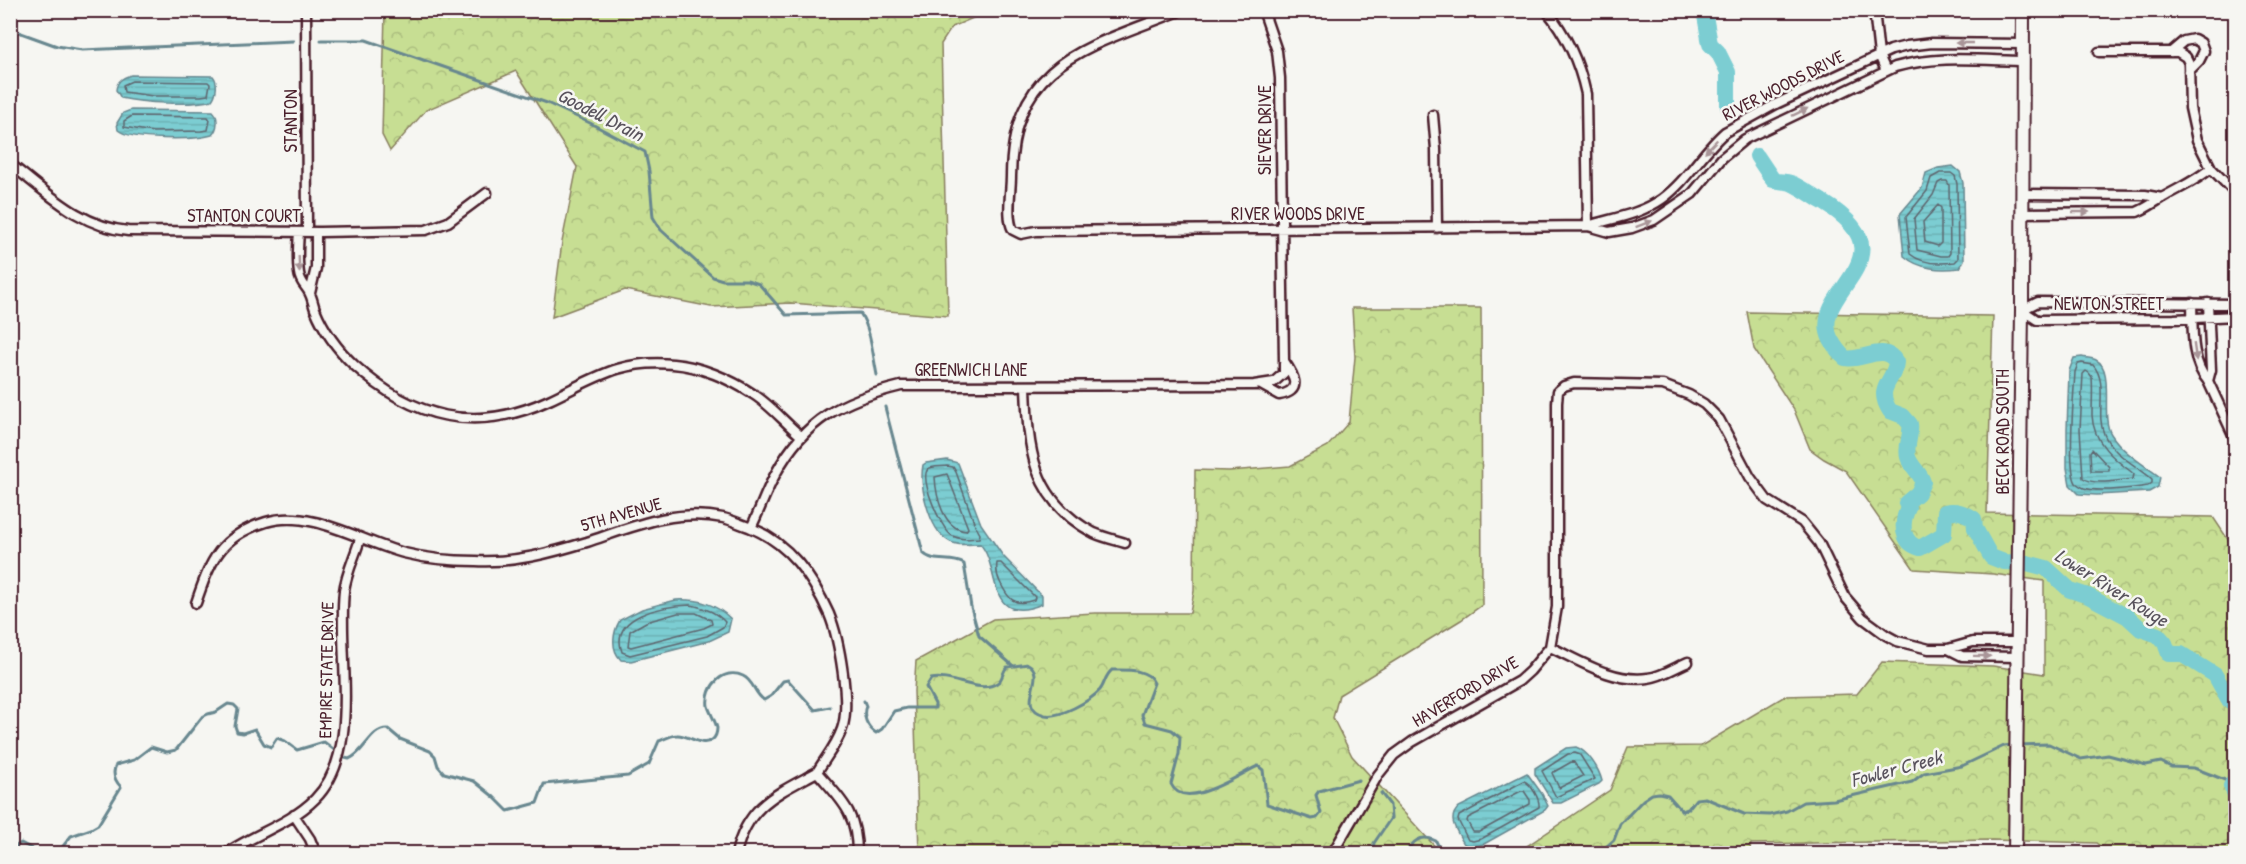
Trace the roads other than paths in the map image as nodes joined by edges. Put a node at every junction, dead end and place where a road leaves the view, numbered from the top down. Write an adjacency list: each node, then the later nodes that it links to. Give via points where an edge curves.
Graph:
1 (306, 10): 25 (street, STANTON)
2 (1182, 10): 24 (street, RIVER WOODS DRIVE, via 1076,53 1034,90 1020,115 1012,144 1011,227 1021,234)
3 (1263, 10): 24 (street, SIEVER DRIVE, via 1279,63)
4 (1546, 10): 22 (street, via 1573,51 1586,94)
5 (1874, 10): 10 (street)
6 (2023, 10): 7 (main road, BECK ROAD SOUTH)
7 (2023, 44): 10 (street, RIVER WOODS DRIVE, one-way to 10, via 1921,43); 11 (main road, BECK ROAD SOUTH)
8 (2099, 52): 9 (street)
9 (2170, 52): 13 (street, via 2186,57); 13 (street, via 2184,41 2194,39 2201,43 2204,51)
10 (1879, 55): 12 (street); 22 (street, RIVER WOODS DRIVE, one-way to 22, via 1725,132 1673,190 1650,206)
11 (2023, 61): 12 (street, RIVER WOODS DRIVE, via 1930,60); 18 (main road, BECK ROAD SOUTH)
12 (1886, 71): 22 (street, RIVER WOODS DRIVE, one-way to 12, via 1609,232 1653,220 1692,194 1722,158 1745,139)
13 (2189, 71): 16 (street, via 2194,131)
14 (1433, 115): 23 (street)
15 (10, 164): 25 (street, STANTON COURT, via 76,215 100,227)
16 (2211, 168): 19 (street); 20 (street, via 2194,182)
17 (487, 194): 25 (street, STANTON COURT, via 448,222 426,230)
18 (2022, 194): 20 (street); 21 (main road, BECK ROAD SOUTH)
19 (2235, 194)
20 (2162, 198): 21 (street, one-way to 20, via 2137,212)
21 (2022, 213): 30 (main road, BECK ROAD SOUTH)
22 (1588, 226): 23 (street, RIVER WOODS DRIVE)
23 (1437, 228): 24 (street, RIVER WOODS DRIVE)
24 (1282, 229): 34 (street, SIEVER DRIVE)
25 (307, 232): 26 (street, via 316,268); 26 (street, one-way to 26, via 298,271 301,283)
26 (310, 293): 40 (street, via 324,328 345,357 376,385 426,411 455,417 502,416 532,408 602,373 637,364 674,364 711,373 754,394)
27 (2192, 303): 28 (street, NEWTON STREET); 30 (street, NEWTON STREET, via 2038,302); 33 (street)
28 (2208, 303): 29 (street, NEWTON STREET); 32 (street)
29 (2235, 304)
30 (2022, 310): 33 (street, NEWTON STREET, via 2037,320); 46 (main road, BECK ROAD SOUTH)
31 (2235, 316): 32 (street, NEWTON STREET)
32 (2209, 318): 33 (street, NEWTON STREET); 36 (street)
33 (2193, 319): 36 (street, one-way to 36, via 2197,363)
34 (1284, 361): 35 (street, SIEVER DRIVE); 39 (street, SIEVER DRIVE, via 1295,380)
35 (1280, 377): 37 (street, GREENWICH LANE)
36 (2208, 381): 41 (street)
37 (1261, 385): 38 (street, GREENWICH LANE); 39 (street, GREENWICH LANE, via 1279,395)
38 (1026, 386): 40 (street, GREENWICH LANE, via 900,386 842,405); 44 (street, via 1029,448 1042,483 1054,501 1075,520 1095,533)
39 (1291, 391)
40 (801, 436): 42 (street, GREENWICH LANE, via 775,475)
41 (2235, 441)
42 (751, 528): 43 (street, 5TH AVENUE, via 724,518 670,516 544,554 479,561 425,558); 51 (street, 5TH AVENUE, via 783,546 795,558 819,592 832,622 846,692 846,712 833,749)
43 (360, 539): 45 (street, 5TH AVENUE, via 298,518 255,526 236,536 215,556); 52 (street, EMPIRE STATE DRIVE, via 344,591 342,738 338,762 322,791)
44 (1125, 543)
45 (196, 603)
46 (2017, 642): 48 (street, via 1973,642); 49 (main road, BECK ROAD SOUTH)
47 (1550, 647): 48 (street, HAVERFORD DRIVE, via 1557,607 1558,391 1574,383 1652,384 1672,388 1704,404 1719,419 1767,500 1802,522 1819,543 1839,586 1858,612 1897,641); 50 (street, via 1613,675 1632,678 1650,678); 57 (street, HAVERFORD DRIVE, via 1519,681 1394,755)
48 (1948, 650): 49 (street, one-way to 49, via 1962,656)
49 (2017, 657): 58 (main road, BECK ROAD SOUTH)
50 (1688, 662)
51 (817, 772): 55 (street, via 756,810); 56 (street, via 845,802 857,835)
52 (294, 815): 53 (street, EMPIRE STATE DRIVE); 54 (street)
53 (225, 854)
54 (316, 854)
55 (736, 854)
56 (857, 854)
57 (1332, 854)
58 (2015, 854)

